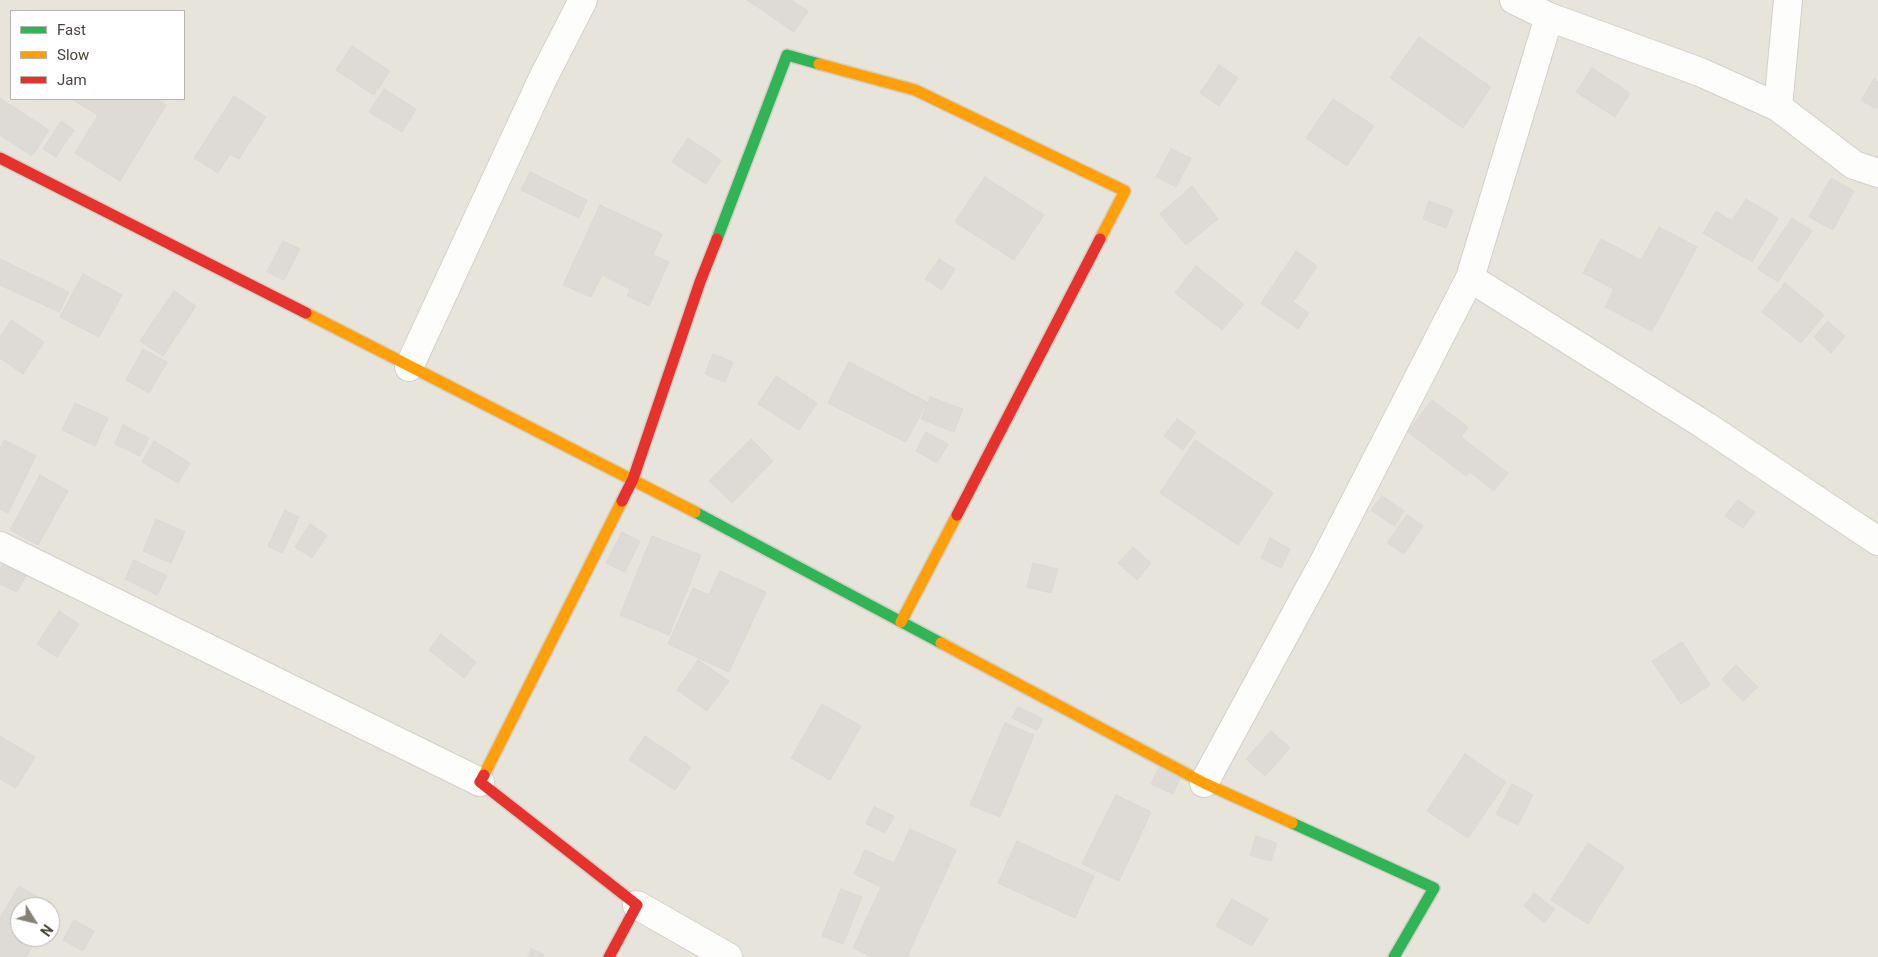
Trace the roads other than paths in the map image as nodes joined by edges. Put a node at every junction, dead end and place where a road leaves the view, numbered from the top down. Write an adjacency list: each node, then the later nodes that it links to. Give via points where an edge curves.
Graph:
1 (583, 0): 9 (street, via 543,78)
2 (1514, 0): 4 (street)
3 (1788, 0): 5 (street)
4 (1549, 17): 5 (street, via 1700,72); 8 (street)
5 (1778, 107): 7 (street, via 1854,165)
6 (0, 158): 9 (street)
7 (1878, 173)
8 (1470, 278): 11 (street, via 1706,426); 15 (street, via 1325,560)
9 (409, 366): 10 (street)
10 (633, 479): 13 (street); 13 (street, via 700,282 787,54 915,90 1125,191); 14 (street)
11 (1878, 541)
12 (0, 546): 14 (street)
13 (901, 622): 15 (street)
14 (480, 782): 16 (street)
15 (1204, 783): 19 (street, via 1434,888)
16 (636, 905): 17 (street); 18 (street)
17 (609, 957)
18 (728, 957)
19 (1394, 957)

